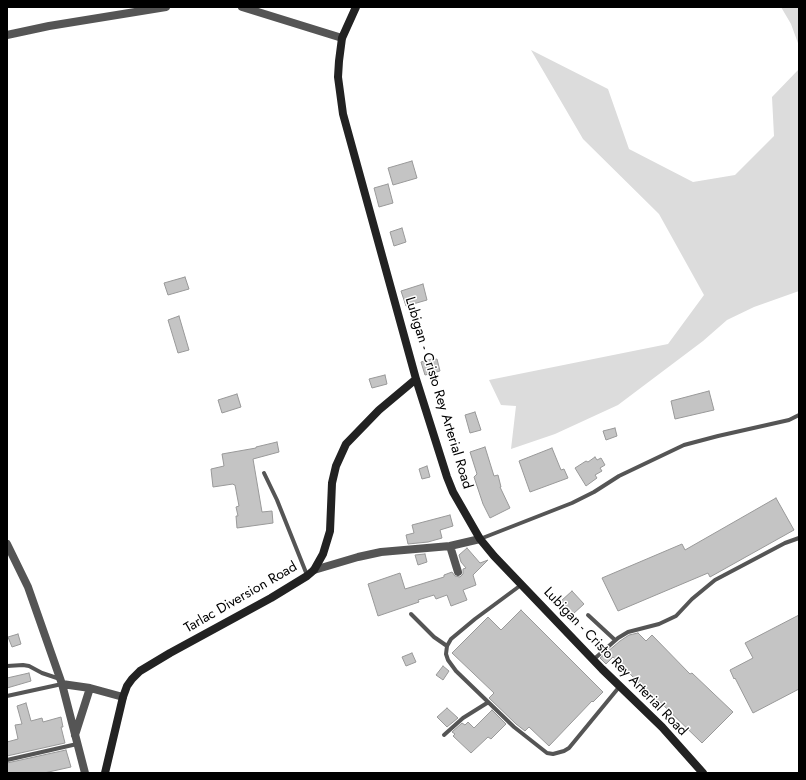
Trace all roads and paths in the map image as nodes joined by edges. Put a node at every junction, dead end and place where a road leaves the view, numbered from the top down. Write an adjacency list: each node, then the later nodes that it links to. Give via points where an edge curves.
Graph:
1 (166, 7): 4 (street)
2 (242, 7): 5 (street)
3 (356, 7): 5 (main road, Lubigan - Cristo Rey Arterial Road)
4 (7, 35)
5 (342, 38): 6 (main road, Lubigan - Cristo Rey Arterial Road, via 338,77 344,114)
6 (416, 379): 10 (main road, Lubigan - Cristo Rey Arterial Road, via 447,477); 13 (main road, Tarlac Diversion Road, via 379,410 346,444 332,483 330,531 323,554)
7 (799, 415): 10 (lane, via 790,420 684,445 619,476 572,503)
8 (264, 474): 15 (lane)
9 (799, 538): 19 (lane, via 715,580 670,620 628,632)
10 (480, 539): 12 (street); 16 (main road, Lubigan - Cristo Rey Arterial Road)
11 (7, 544): 23 (street, via 28,587)
12 (450, 546): 13 (street, via 381,552); 14 (street)
13 (314, 570): 15 (main road, Tarlac Diversion Road)
14 (458, 572)
15 (307, 576): 27 (main road, Tarlac Diversion Road, via 153,663 132,679)
16 (521, 585): 20 (lane, via 475,619 451,639); 21 (main road, Lubigan - Cristo Rey Arterial Road)
17 (411, 614): 20 (lane)
18 (588, 615): 19 (lane)
19 (615, 640): 21 (lane)
20 (447, 646): 28 (lane, via 448,660)
21 (593, 660): 24 (main road, Lubigan - Cristo Rey Arterial Road)
22 (7, 666): 23 (lane, via 29,666)
23 (61, 682): 25 (street); 26 (lane); 29 (street)
24 (620, 686): 28 (lane, via 568,748 564,752 553,754 547,753); 35 (main road, Lubigan - Cristo Rey Arterial Road, via 662,726)
25 (90, 688): 27 (street); 29 (street)
26 (7, 696)
27 (123, 697): 34 (main road, Tarlac Diversion Road)
28 (487, 703): 30 (lane, via 459,721)
29 (75, 735): 31 (street)
30 (444, 735)
31 (77, 744): 32 (lane); 33 (street)
32 (7, 760)
33 (85, 773)
34 (105, 773)
35 (703, 773)

